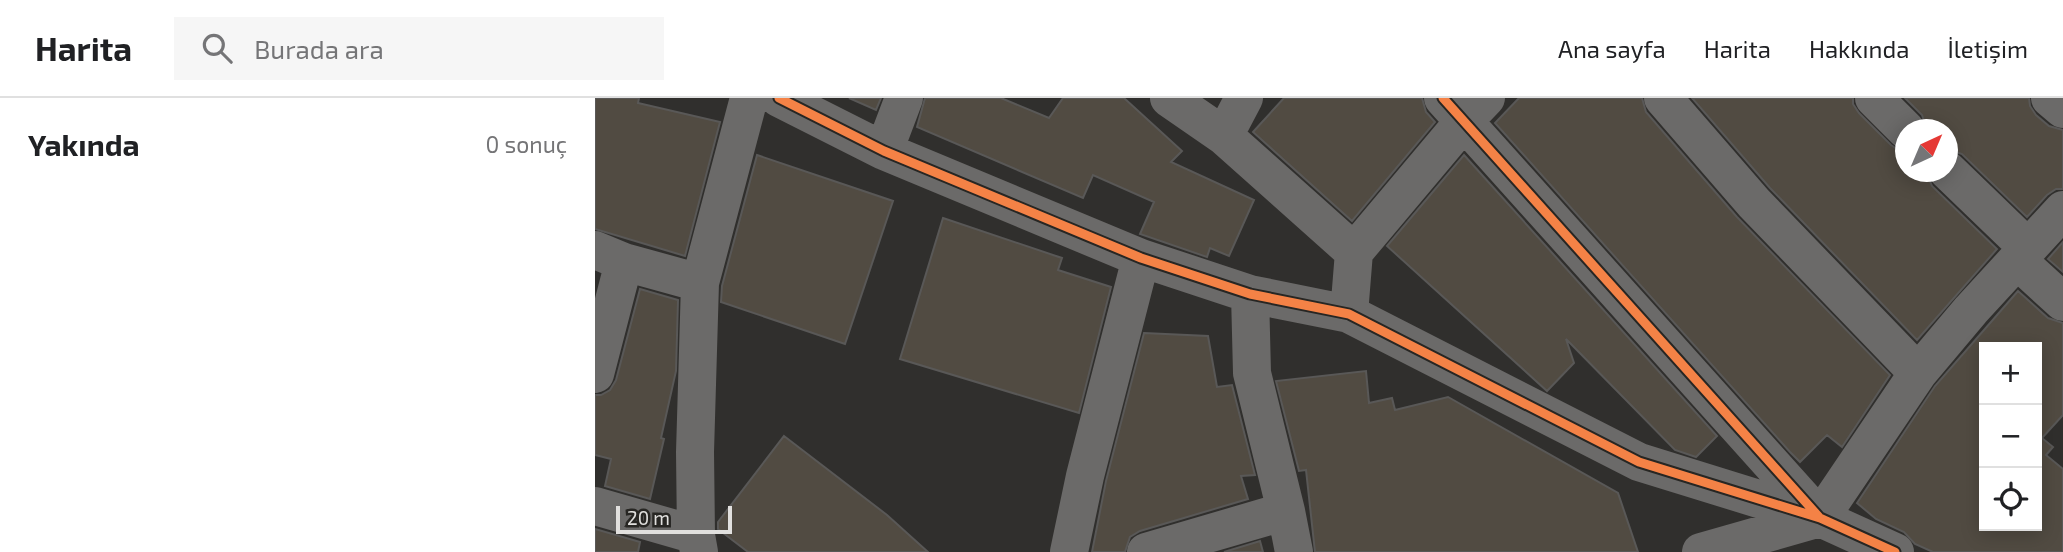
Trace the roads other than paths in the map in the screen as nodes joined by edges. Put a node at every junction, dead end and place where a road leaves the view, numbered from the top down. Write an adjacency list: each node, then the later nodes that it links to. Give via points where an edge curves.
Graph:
1 (749, 98): 20 (street)
2 (779, 98): 13 (street)
3 (904, 98): 13 (street)
4 (1169, 98): 12 (street)
5 (1244, 98): 12 (street)
6 (1663, 98): 24 (street, via 1754,203)
7 (1874, 98): 11 (street)
8 (2050, 98): 10 (street)
9 (1464, 105): 16 (street); 28 (street)
10 (2063, 109)
11 (1895, 119)
12 (1224, 136): 16 (street)
13 (884, 151): 19 (street)
14 (1958, 181): 17 (street)
15 (2063, 210): 17 (street)
16 (1354, 252): 23 (street)
17 (2023, 254): 22 (street); 24 (street)
18 (610, 256): 20 (street); 25 (street)
19 (1141, 258): 21 (street); 30 (street)
20 (700, 283): 29 (street)
21 (1250, 294): 23 (street); 27 (street, via 1252,373)
22 (2063, 302)
23 (1349, 314): 28 (street, via 1639,462)
24 (1918, 373): 28 (street)
25 (595, 374)
26 (595, 506): 29 (street)
27 (1286, 511): 31 (street); 32 (street)
28 (1820, 518): 33 (street); 34 (street)
29 (697, 543)
30 (1069, 552)
31 (1146, 552)
32 (1294, 552)
33 (1701, 552)
34 (1895, 552)

